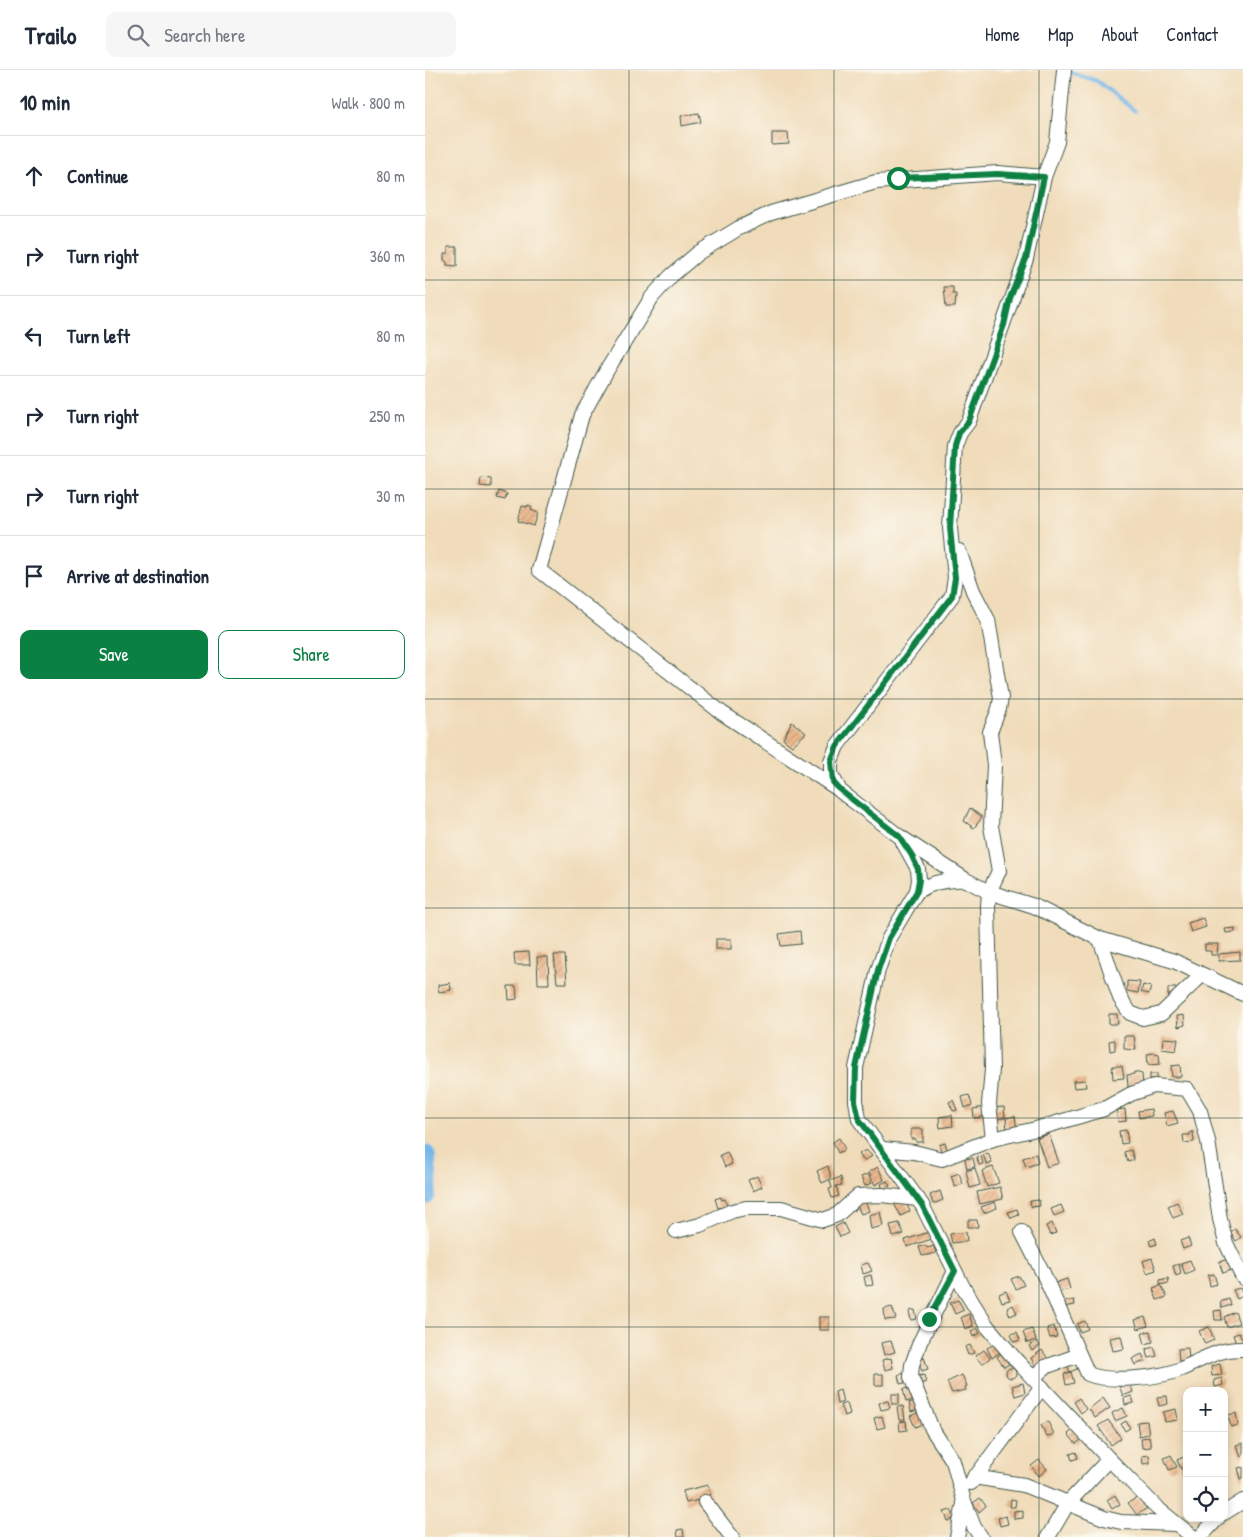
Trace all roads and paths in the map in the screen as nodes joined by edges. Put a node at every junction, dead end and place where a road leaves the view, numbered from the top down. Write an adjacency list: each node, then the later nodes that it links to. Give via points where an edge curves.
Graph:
1 (1064, 70): 2 (street, via 1057,142)
2 (1044, 177): 3 (street, via 1026,259 969,421 959,433 955,446); 4 (street, via 998,174 876,182 771,213 739,228 698,253 652,297 582,415 539,570 721,713)
3 (951, 514): 4 (street, via 955,587 952,596 837,746 831,761 831,774); 8 (street, via 964,570 989,620 1001,698 989,742 994,764 991,826 999,871)
4 (840, 790): 5 (street)
5 (899, 836): 6 (street); 7 (street, via 918,869)
6 (966, 880): 7 (street, via 931,884); 8 (street)
7 (917, 891): 13 (street, via 882,956 856,1068 855,1101 859,1119)
8 (989, 892): 9 (street, via 1035,906); 12 (street, via 992,1069 989,1104)
9 (1100, 939): 10 (street, via 1174,961); 10 (street, via 1120,998 1130,1013 1143,1018 1161,1014)
10 (1201, 976): 11 (street)
11 (1243, 994)
12 (993, 1139): 13 (street, via 942,1159); 18 (street, via 1091,1113 1154,1086 1187,1089 1200,1111 1208,1141 1226,1243)
13 (883, 1149): 14 (street)
14 (918, 1199): 15 (street, via 881,1194 859,1196 837,1215 823,1220 781,1208 746,1208); 17 (street)
15 (676, 1231)
16 (1022, 1232): 20 (street)
17 (955, 1271): 21 (street, via 979,1316); 24 (street, via 919,1342 911,1378 933,1429 953,1461)
18 (1243, 1278)
19 (1243, 1349): 20 (street, via 1209,1355 1179,1370 1119,1379 1088,1374)
20 (1079, 1355): 21 (street, via 1045,1367)
21 (1038, 1383): 22 (street); 23 (street)
22 (1109, 1459): 27 (street); 30 (street)
23 (974, 1477): 24 (street); 27 (street, via 1023,1485)
24 (965, 1501): 32 (street); 33 (street)
25 (1243, 1501): 28 (street)
26 (705, 1502): 31 (street)
27 (1068, 1503): 30 (street, via 1121,1522); 34 (street)
28 (1228, 1511)
29 (1214, 1522): 36 (street)
30 (1176, 1524): 35 (street)
31 (732, 1537)
32 (957, 1537)
33 (981, 1537)
34 (1048, 1537)
35 (1193, 1537)
36 (1200, 1537)

